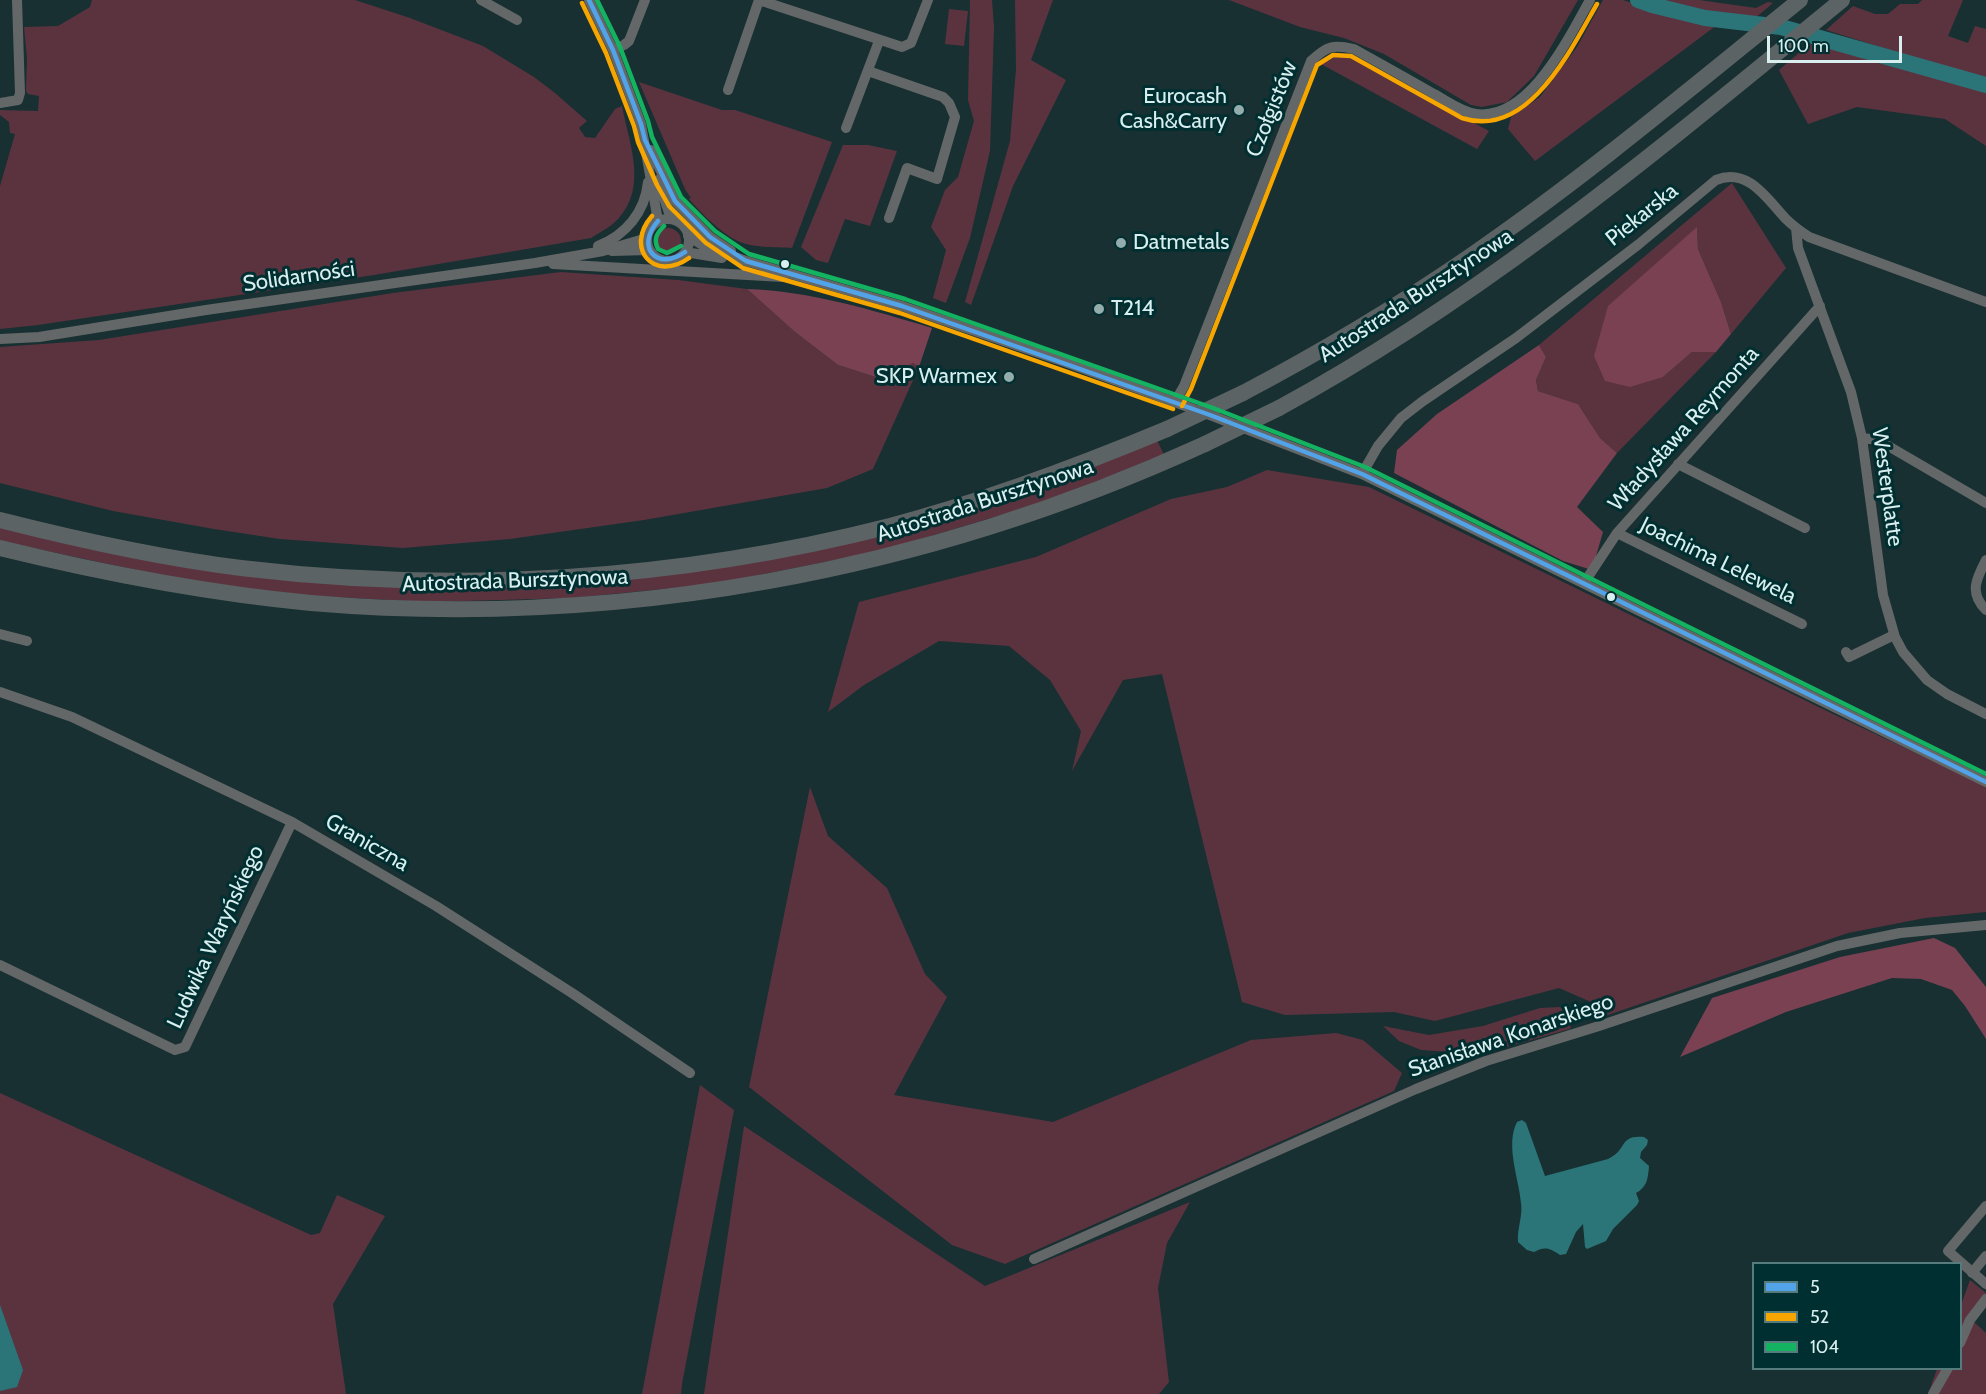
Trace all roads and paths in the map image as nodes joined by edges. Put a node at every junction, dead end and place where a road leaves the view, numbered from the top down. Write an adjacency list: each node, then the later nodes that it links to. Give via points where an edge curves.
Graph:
1 (17, 0): 15 (street, via 20,93 18,100)
2 (481, 0): 10 (street)
3 (589, 0): 12 (street)
4 (645, 0): 12 (street, via 629,41)
5 (759, 0): 11 (street); 14 (street)
6 (928, 0): 11 (street, via 911,43 902,47)
7 (1800, 0): 37 (highway, Autostrada Bursztynowa, bridge, via 1558,193 1469,258 1352,333 1243,393 1167,429 1009,490 889,526 678,566 475,581 295,574 173,558)
8 (1842, 0): 40 (highway, Autostrada Bursztynowa, bridge, via 1566,222 1361,363 1205,444 1075,499 995,526 803,575 644,599 533,607 427,609 313,603 110,573)
9 (1588, 3): 32 (street, Czołgistów, via 1557,56 1528,93 1492,115 1467,112 1354,49 1328,47 1311,61)
10 (517, 20)
11 (879, 41): 13 (street)
12 (613, 50): 17 (street)
13 (868, 71): 16 (street); 18 (street, via 943,97 955,117 937,179 907,168)
14 (728, 90)
15 (0, 103)
16 (846, 128)
17 (645, 140): 19 (street); 20 (street); 25 (street, via 648,180 640,212 614,238); 26 (street, via 675,201 710,237)
18 (889, 218)
19 (671, 219): 20 (street); 22 (street, via 682,225)
20 (658, 221): 23 (street, via 651,227)
21 (1796, 228): 29 (street, Piekarska, via 1809,237); 30 (street, Westerplatte, via 1798,248); 35 (street, Piekarska, via 1750,183 1733,176 1716,180 1516,338 1401,418)
22 (688, 236): 24 (street); 26 (street)
23 (648, 244): 24 (street, via 659,259 666,261); 25 (street, Solidarności)
24 (685, 252): 26 (street)
25 (561, 258): 27 (street, Solidarności)
26 (746, 261): 28 (street)
27 (535, 263): 28 (street); 31 (street, Solidarności)
28 (809, 279): 32 (street, via 902,306)
29 (1986, 302)
30 (1820, 306): 33 (street, Westerplatte, via 1851,392); 34 (street, Władysława Reymonta)
31 (0, 339)
32 (1175, 402): 35 (street)
33 (1862, 438): 36 (street, via 1878,440); 46 (street, Westerplatte, via 1882,595)
34 (1678, 464): 38 (street); 39 (street, Władysława Reymonta)
35 (1362, 474): 42 (street)
36 (1986, 503)
37 (0, 520)
38 (1805, 528)
39 (1617, 533): 42 (street, Władysława Reymonta); 44 (street, Joachima Lelewela)
40 (0, 548)
41 (1986, 560): 43 (street, via 1974,589)
42 (1584, 583): 51 (street)
43 (1986, 610)
44 (1802, 624)
45 (0, 634): 47 (street)
46 (1894, 635): 48 (street, via 1849,657); 50 (street, Westerplatte, via 1927,680)
47 (27, 641)
48 (1846, 652)
49 (0, 692): 52 (street, Graniczna, via 72,717)
50 (1986, 714)
51 (1986, 782)
52 (292, 822): 54 (street, Ludwika Waryńskiego, via 185,1047 174,1050); 55 (street, Graniczna, via 436,906)
53 (1986, 926): 58 (street, Stanisława Konarskiego, via 1900,933 1837,946 1486,1060)
54 (0, 966)
55 (690, 1072)
56 (1986, 1206): 59 (street, via 1948,1251)
57 (1986, 1256): 61 (street)
58 (1034, 1259)
59 (1960, 1262)
60 (1962, 1264): 61 (street)
61 (1972, 1273): 62 (street)
62 (1986, 1284)
63 (1986, 1299): 64 (street)
64 (1962, 1338)
65 (1947, 1370): 66 (street)
66 (1933, 1394)

